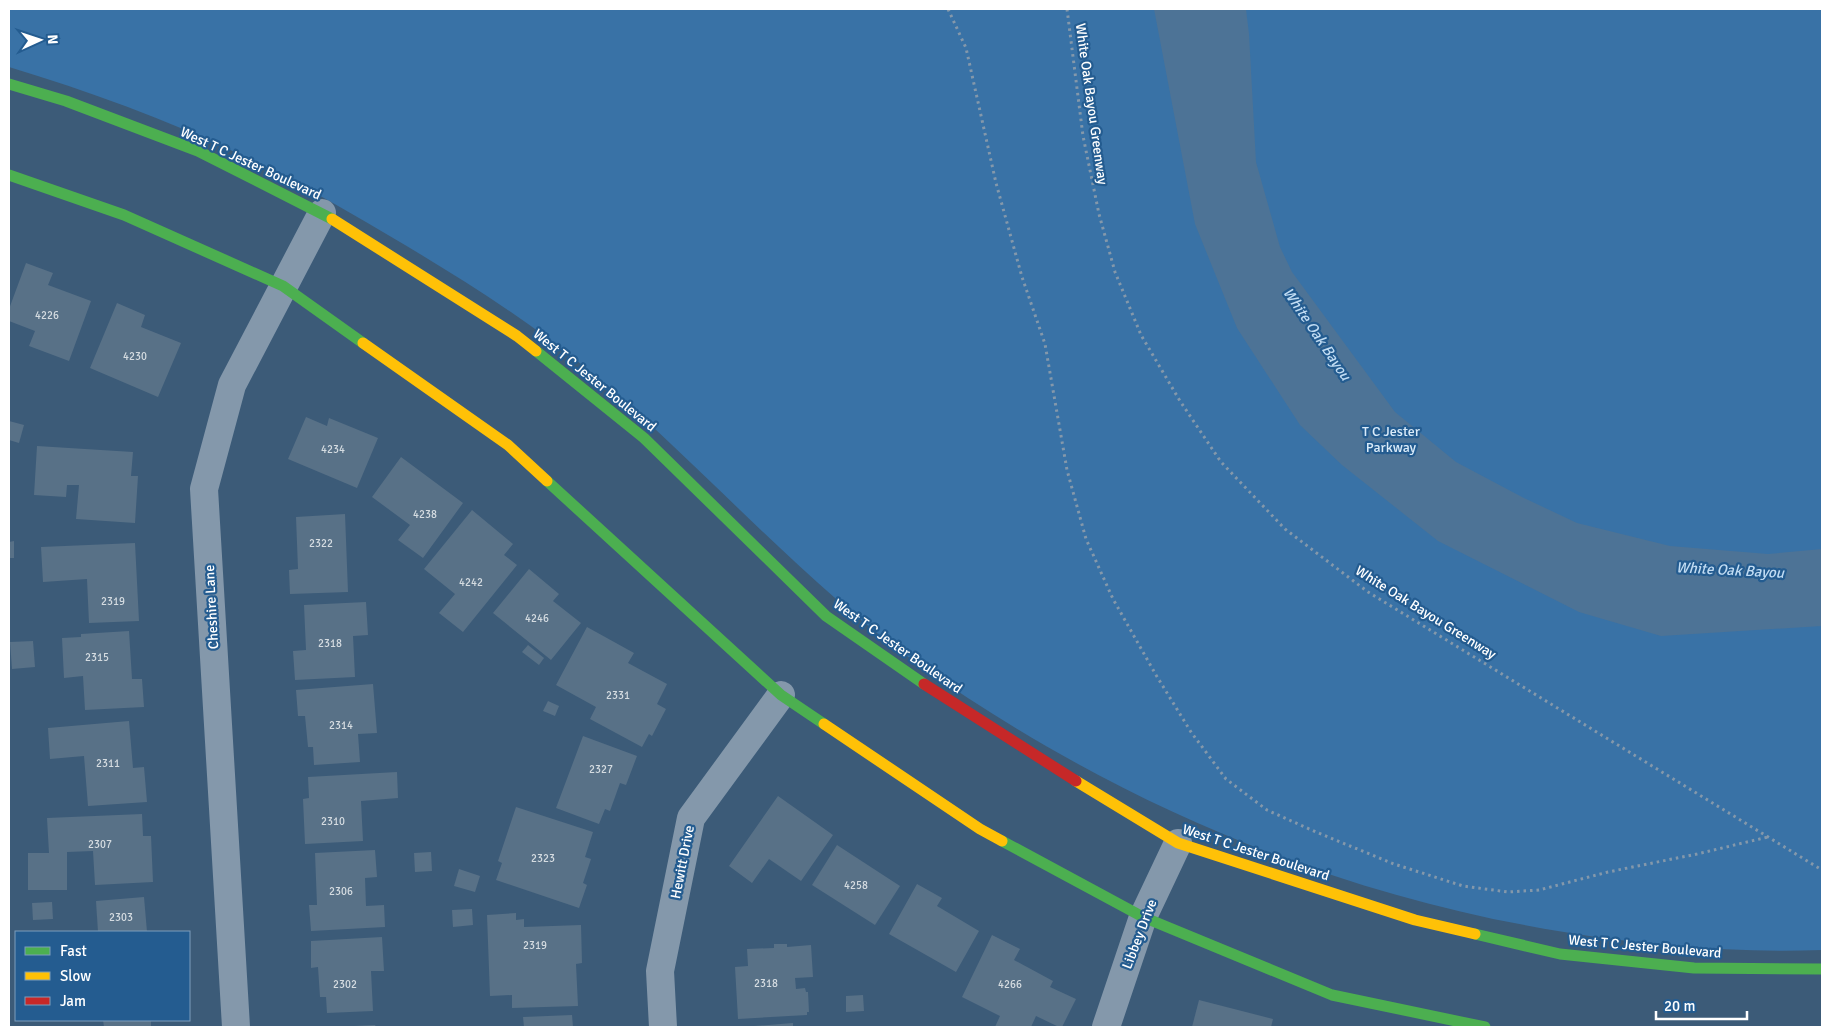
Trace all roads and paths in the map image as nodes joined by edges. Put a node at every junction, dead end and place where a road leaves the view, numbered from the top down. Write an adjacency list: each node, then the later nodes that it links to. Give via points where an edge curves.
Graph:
1 (948, 9): 8 (path, via 966,48 996,183 1045,344 1067,470 1086,538 1113,599 1156,675 1191,732 1226,779 1267,810 1394,864 1463,886 1508,892 1539,890)
2 (1067, 9): 8 (path, White Oak Bayou Greenway, via 1083,136 1098,214 1115,272 1142,335 1180,401 1221,462 1286,529 1368,592)
3 (9, 84): 5 (main road, West T C Jester Boulevard, via 66,101 198,151)
4 (9, 175): 6 (main road, via 124,215)
5 (322, 213): 6 (street, Cheshire Lane); 9 (main road, West T C Jester Boulevard, via 517,336 644,438 826,616 1042,761)
6 (283, 286): 7 (main road, via 508,445); 13 (street, Cheshire Lane, via 232,385 204,489)
7 (781, 695): 11 (main road, via 980,829); 14 (street, Hewitt Drive, via 691,818 660,971)
8 (1768, 837): 10 (path, White Oak Bayou Greenway)
9 (1178, 843): 11 (street, Libbey Drive); 12 (main road, West T C Jester Boulevard, via 1415,920 1560,954 1694,968)
10 (1822, 870)
11 (1144, 916): 15 (street, Libbey Drive); 16 (main road, via 1332,995)
12 (1822, 969)
13 (236, 1027)
14 (663, 1027)
15 (1106, 1027)
16 (1485, 1027)

